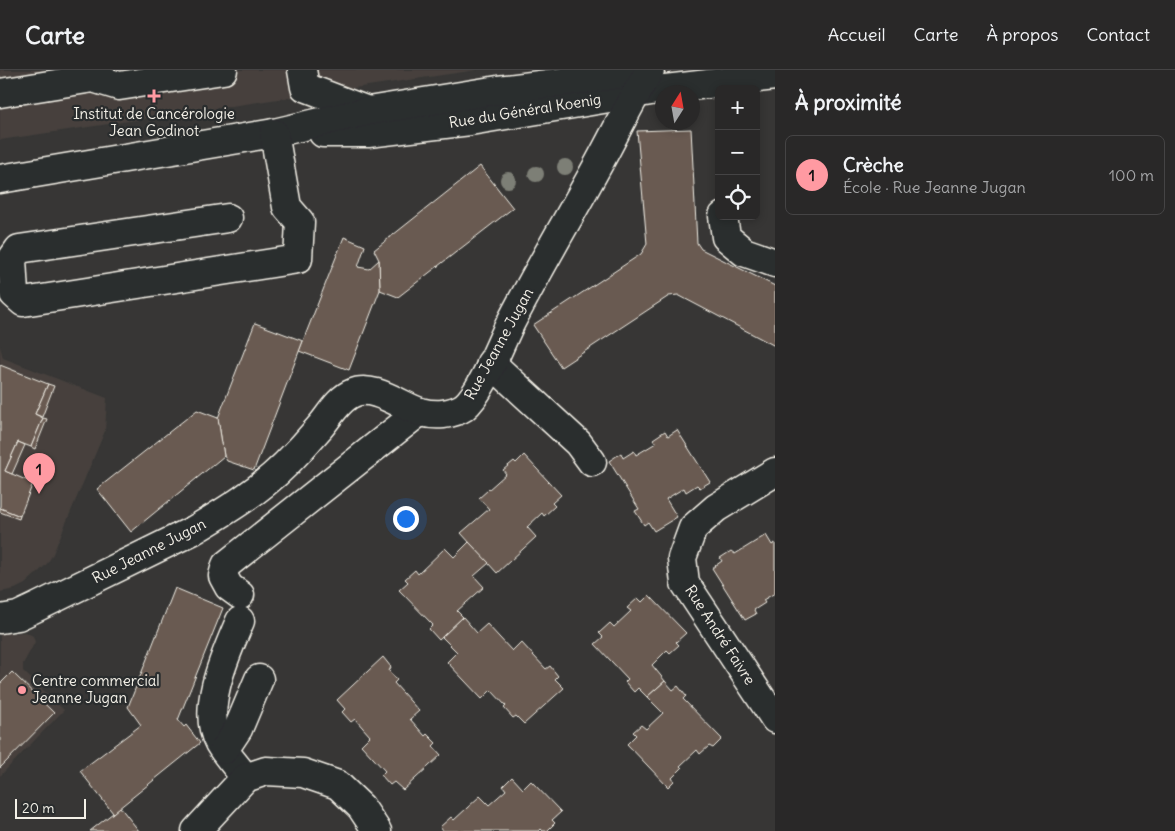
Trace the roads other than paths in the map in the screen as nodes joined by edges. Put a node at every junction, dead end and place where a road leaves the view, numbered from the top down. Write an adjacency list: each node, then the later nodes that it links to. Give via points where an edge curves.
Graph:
1 (223, 70): 4 (street, via 119,86)
2 (302, 70): 8 (street, via 305,86)
3 (650, 70): 6 (street, Rue Jeanne Jugan)
4 (94, 74): 7 (street)
5 (775, 76): 6 (street, Rue du Général Koenig)
6 (639, 82): 8 (street, Rue du Général Koenig, via 595,78); 9 (street, Rue du Général Koenig, via 470,121 368,133); 14 (street, Rue Jeanne Jugan)
7 (0, 93)
8 (368, 111): 9 (street, Rue du Général Koenig)
9 (274, 134): 10 (street, Rue du Général Koenig); 11 (street, via 287,206 300,222 298,259 23,302 14,294 12,259 19,249)
10 (0, 178)
11 (228, 218)
12 (724, 220): 13 (street, via 726,236 744,252)
13 (775, 263)
14 (491, 362): 15 (street, Rue Jeanne Jugan, via 477,391 463,407 447,414); 16 (street, via 578,443)
15 (419, 412): 18 (street, Rue Jeanne Jugan, via 374,392 352,393 340,402 284,466 218,516 35,608); 21 (street, via 226,565 223,576 240,608 214,697 212,722)
16 (592, 462)
17 (775, 472): 20 (street, Rue André Faivre, via 716,508 693,528 682,558 685,583)
18 (0, 620)
19 (259, 680): 21 (street, via 238,728)
20 (775, 719)
21 (224, 750): 22 (street)
22 (245, 778): 23 (street); 24 (street, via 266,771 303,773 338,785 362,807)
23 (196, 831)
24 (377, 831)

